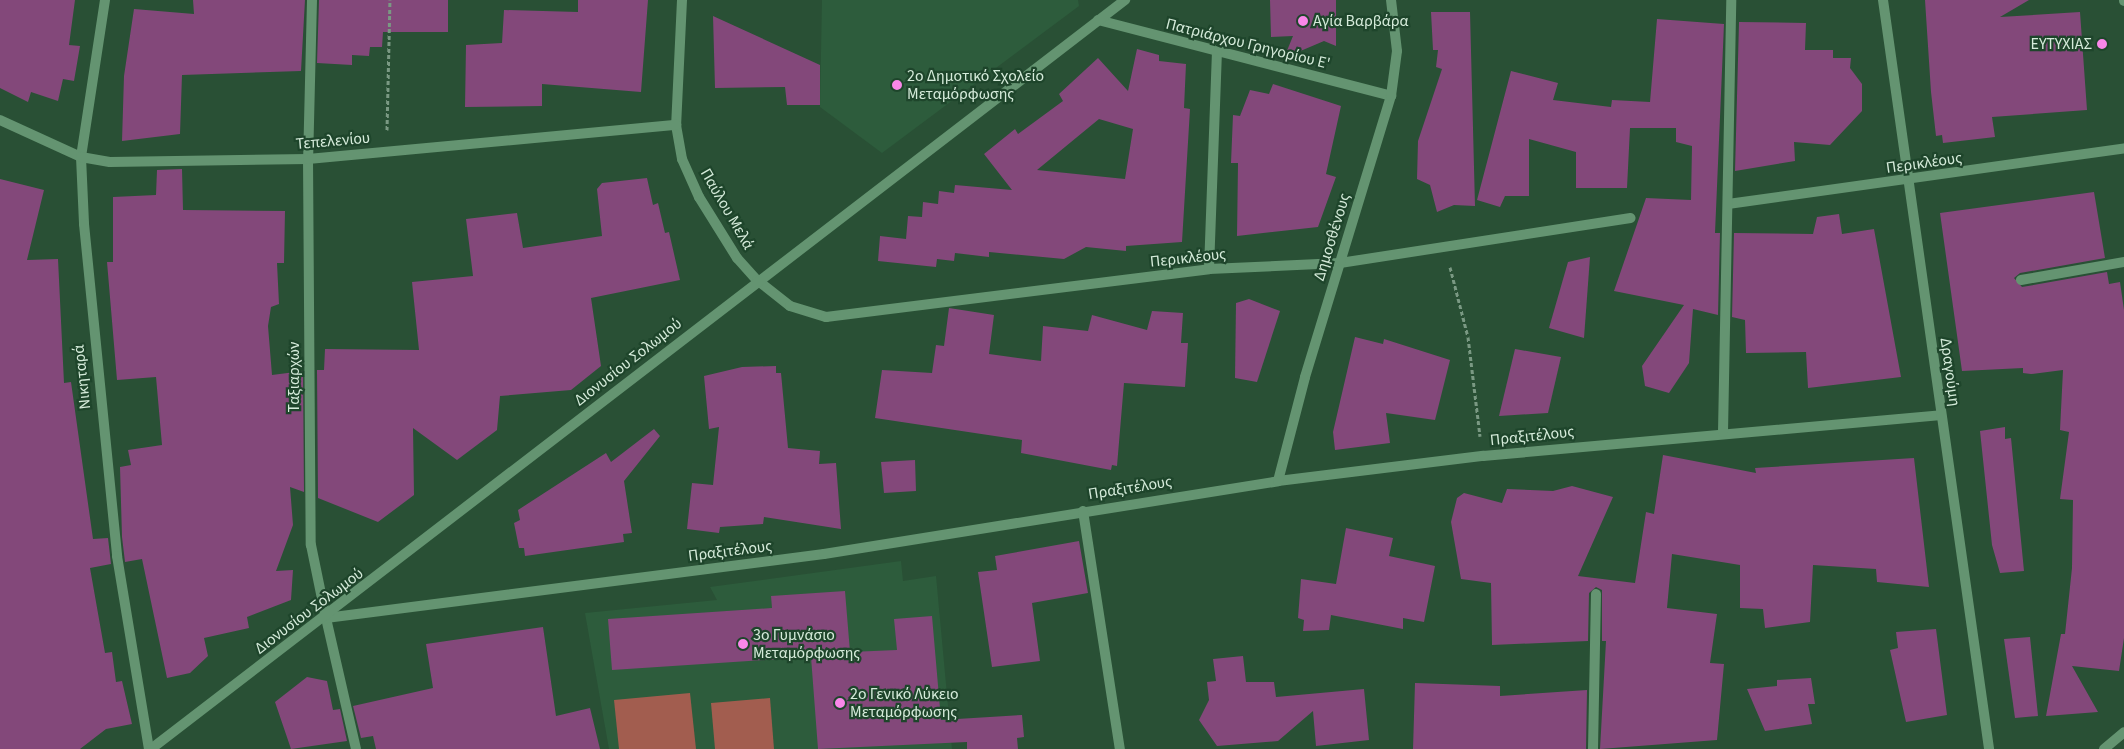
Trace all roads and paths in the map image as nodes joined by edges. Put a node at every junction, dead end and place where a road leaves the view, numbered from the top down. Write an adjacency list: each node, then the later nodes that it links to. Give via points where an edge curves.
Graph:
1 (105, 0): 16 (street, Νικηταρά)
2 (312, 0): 17 (street, Ταξιαρχών)
3 (390, 0): 15 (path)
4 (682, 0): 13 (street, Παύλου Μελά)
5 (1125, 0): 9 (street, Διονυσίου Σολωμού)
6 (1392, 0): 11 (street, Δημοσθένους, via 1397,51)
7 (1731, 0): 19 (street)
8 (1883, 0): 18 (street, Δραγούμη)
9 (1098, 20): 10 (street, Πατριάρχου Γρηγορίου Ε'); 25 (street, Διονυσίου Σολωμού)
10 (1217, 52): 11 (street, Πατριάρχου Γρηγορίου Ε'); 24 (street)
11 (1390, 96): 23 (street, Δημοσθένους)
12 (0, 120): 16 (street, Τεπελενίου)
13 (676, 125): 15 (street, Τεπελενίου); 25 (street, Παύλου Μελά, via 682,159 699,197 737,258)
14 (2124, 148): 18 (street, Περικλέους)
15 (386, 151): 17 (street, Τεπελενίου)
16 (81, 157): 17 (street, Τεπελενίου, via 110,162); 35 (street, Νικηταρά, via 105,452)
17 (308, 159): 33 (street, Ταξιαρχών, via 311,545)
18 (1907, 181): 19 (street, Περικλέους); 27 (street, Δραγούμη)
19 (1728, 204): 28 (street)
20 (1631, 218): 21 (street, Περικλέους)
21 (1445, 245): 23 (street, Περικλέους); 29 (path, via 1468,337)
22 (2124, 262): 26 (street)
23 (1340, 263): 24 (street, Περικλέους); 30 (street, Δημοσθένους)
24 (1209, 270): 25 (street, Περικλέους, via 826,316 790,306)
25 (756, 280): 33 (street, Διονυσίου Σολωμού)
26 (2021, 280)
27 (1941, 415): 28 (street, Πραξιτέλους); 39 (street, Δραγούμη)
28 (1723, 432): 29 (street, Πραξιτέλους)
29 (1483, 456): 30 (street, Πραξιτέλους)
30 (1278, 481): 31 (street, Πραξιτέλους)
31 (1084, 511): 33 (street, Πραξιτέλους, via 824,554); 37 (street)
32 (1596, 594): 38 (street)
33 (326, 618): 35 (street, Διονυσίου Σολωμού); 36 (street, Ταξιαρχών)
34 (2124, 732): 40 (street)
35 (150, 749)
36 (356, 749)
37 (1120, 749)
38 (1593, 749)
39 (1989, 749)
40 (2104, 749)

